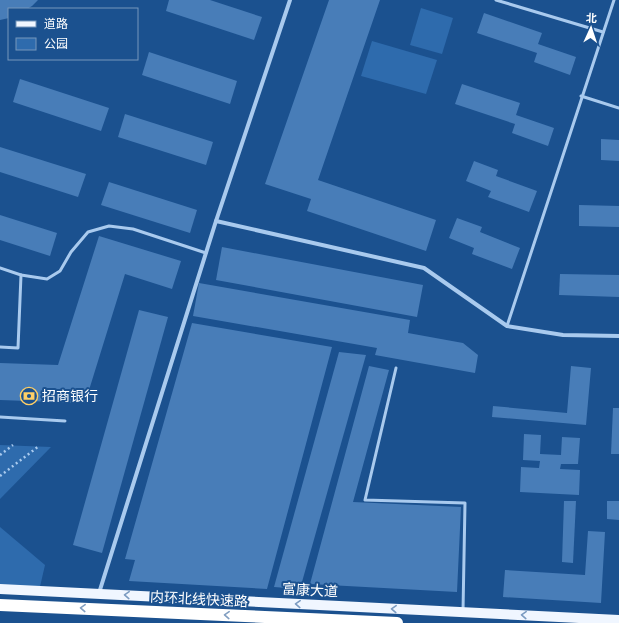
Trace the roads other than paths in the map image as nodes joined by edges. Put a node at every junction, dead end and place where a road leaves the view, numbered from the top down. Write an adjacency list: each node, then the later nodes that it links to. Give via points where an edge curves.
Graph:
1 (290, 0): 7 (street)
2 (496, 0): 4 (lane)
3 (614, 0): 4 (lane)
4 (603, 32): 5 (lane)
5 (581, 96): 6 (lane); 11 (lane)
6 (619, 108)
7 (216, 221): 8 (street); 11 (street, via 424,268)
8 (206, 254): 10 (lane, via 133,229 109,226 88,232 71,252 60,271 47,279); 18 (street)
9 (0, 268): 10 (lane)
10 (21, 275): 13 (lane, via 18,348)
11 (507, 326): 12 (street, via 563,335)
12 (619, 336)
13 (0, 347)
14 (396, 368): 20 (lane, via 365,500 465,503)
15 (0, 417): 16 (lane)
16 (65, 421)
17 (0, 590): 18 (main road, 富康大道)
18 (99, 593): 20 (main road, 富康大道, one-way to 18)
19 (0, 605): 22 (highway, 内环北线快速路, one-way to 19)
20 (463, 613): 21 (main road, 富康大道, one-way to 20)
21 (619, 620)
22 (397, 623)

